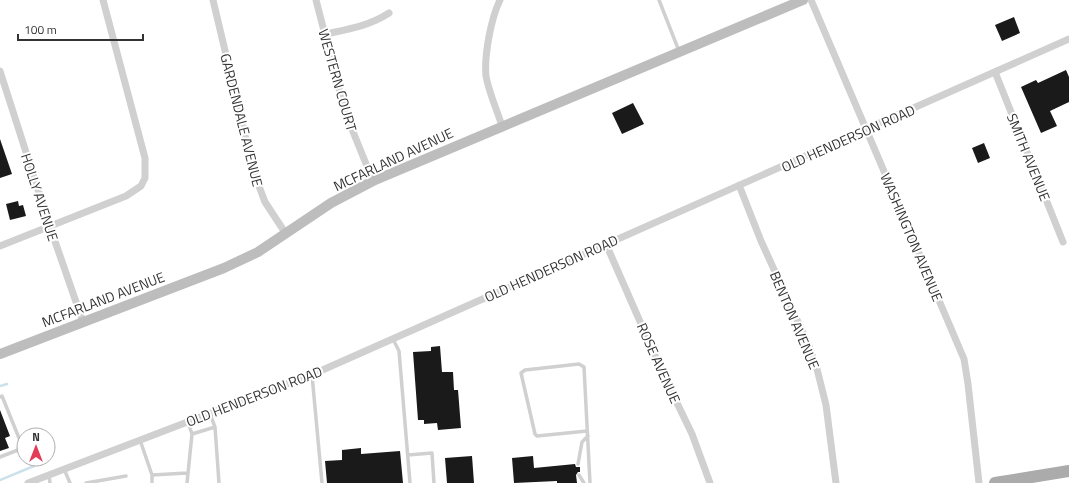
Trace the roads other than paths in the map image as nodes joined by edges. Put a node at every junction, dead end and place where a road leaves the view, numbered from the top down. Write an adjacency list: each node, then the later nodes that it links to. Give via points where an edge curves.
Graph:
1 (103, 0): 18 (street, via 145,158 145,178 138,189 126,196)
2 (213, 0): 19 (street, GARDENDALE AVENUE, via 255,179 265,202)
3 (316, 0): 9 (street, WESTERN COURT)
4 (500, 0): 14 (street, via 492,24 486,66 488,85)
5 (659, 0): 11 (lane)
6 (803, 0): 11 (street, MCFARLAND AVENUE)
7 (811, 0): 15 (street, WASHINGTON AVENUE)
8 (389, 13): 9 (street, via 364,26)
9 (326, 34): 16 (street, WESTERN COURT, via 345,112)
10 (1069, 39): 13 (street, OLD HENDERSON ROAD)
11 (679, 52): 14 (street, MCFARLAND AVENUE)
12 (0, 71): 18 (street, HOLLY AVENUE)
13 (995, 72): 15 (street, OLD HENDERSON ROAD); 20 (street, SMITH AVENUE)
14 (502, 126): 16 (street, MCFARLAND AVENUE)
15 (866, 130): 17 (street, OLD HENDERSON ROAD); 60 (street, WASHINGTON AVENUE, via 964,359)
16 (373, 181): 19 (street, MCFARLAND AVENUE, via 331,203)
17 (739, 185): 21 (street, OLD HENDERSON ROAD); 59 (street, BENTON AVENUE, via 817,369 826,405)
18 (50, 227): 22 (street); 23 (street, HOLLY AVENUE)
19 (286, 234): 23 (street, MCFARLAND AVENUE, via 258,252 224,268)
20 (1062, 242)
21 (606, 244): 24 (street, OLD HENDERSON ROAD); 58 (street, ROSE AVENUE, via 692,434)
22 (0, 246)
23 (83, 322): 25 (street, MCFARLAND AVENUE)
24 (393, 338): 26 (street, OLD HENDERSON ROAD); 35 (lane, via 399,352)
25 (0, 354)
26 (312, 374): 28 (street, OLD HENDERSON ROAD); 53 (lane)
27 (0, 397): 36 (lane, via 2,396 23,448)
28 (210, 414): 29 (street, OLD HENDERSON ROAD); 30 (lane)
29 (188, 422): 32 (lane); 34 (street, OLD HENDERSON ROAD)
30 (214, 427): 32 (lane); 52 (lane)
31 (587, 431): 31 (lane, via 582,365 526,370 521,373 537,436); 33 (lane)
32 (192, 434): 40 (lane)
33 (588, 436): 37 (lane, via 582,442); 57 (lane)
34 (140, 440): 38 (street, OLD HENDERSON ROAD); 42 (lane)
35 (408, 455): 54 (lane); 55 (lane, via 432,453)
36 (0, 457)
37 (578, 464)
38 (64, 469): 41 (street, OLD HENDERSON ROAD); 48 (lane)
39 (1069, 471): 45 (main road)
40 (187, 473): 42 (lane); 51 (lane)
41 (49, 475): 46 (street, OLD HENDERSON ROAD); 47 (lane)
42 (152, 475): 50 (lane)
43 (579, 475): 56 (lane)
44 (126, 476): 49 (lane)
45 (1008, 482): 61 (main road)
46 (28, 483)
47 (50, 483)
48 (70, 483)
49 (86, 483)
50 (152, 483)
51 (187, 483)
52 (219, 483)
53 (322, 483)
54 (410, 483)
55 (434, 483)
56 (584, 483)
57 (590, 483)
58 (710, 483)
59 (836, 483)
60 (978, 483)
61 (995, 483)

